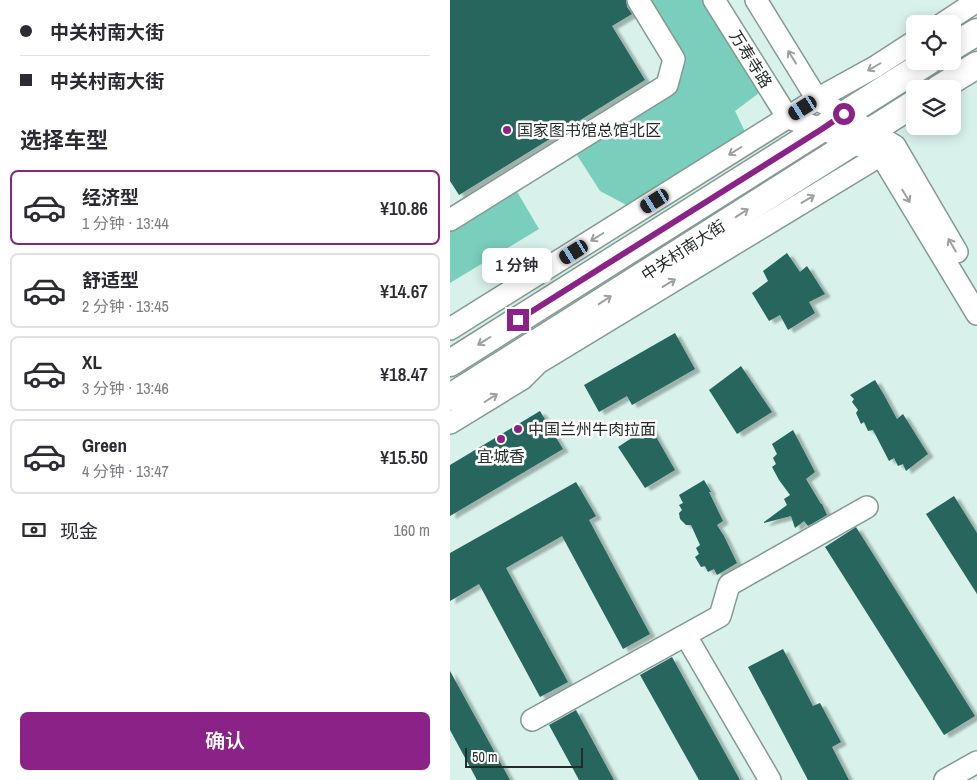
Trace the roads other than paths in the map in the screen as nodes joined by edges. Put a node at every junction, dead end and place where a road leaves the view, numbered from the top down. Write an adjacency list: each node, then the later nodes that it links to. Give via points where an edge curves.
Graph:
1 (638, 0): 19 (street, via 674,59 667,85)
2 (714, 0): 15 (street, 万寿寺路)
3 (756, 0): 12 (street, one-way to 3)
4 (977, 1): 5 (street)
5 (956, 15)
6 (977, 32): 7 (main road)
7 (961, 42)
8 (906, 47): 12 (street, one-way to 12)
9 (977, 64): 11 (main road)
10 (915, 70): 14 (main road, 中关村南大街)
11 (952, 80)
12 (818, 99): 14 (street); 15 (street)
13 (906, 108): 17 (main road, 中关村南大街)
14 (844, 114): 16 (main road, 中关村南大街); 17 (street)
15 (788, 118): 16 (street); 23 (street, one-way to 23)
16 (822, 129): 17 (street); 24 (main road, 中关村南大街, one-way to 24)
17 (861, 136): 18 (street); 22 (main road, 中关村南大街, one-way to 17)
18 (888, 150): 20 (street, one-way to 18); 21 (street, one-way to 21); 25 (street, 中关村南大街, one-way to 18)
19 (450, 220)
20 (977, 287)
21 (977, 314)
22 (563, 326): 25 (main road); 26 (main road, 中关村南大街)
23 (450, 329)
24 (450, 362)
25 (538, 363): 27 (street, 中关村南大街, one-way to 25, via 522,379)
26 (450, 397)
27 (450, 424)
28 (867, 507): 29 (street, via 730,585 720,616)
29 (686, 636): 30 (street); 32 (street)
30 (532, 720)
31 (977, 762): 33 (street)
32 (770, 780)
33 (945, 780)

